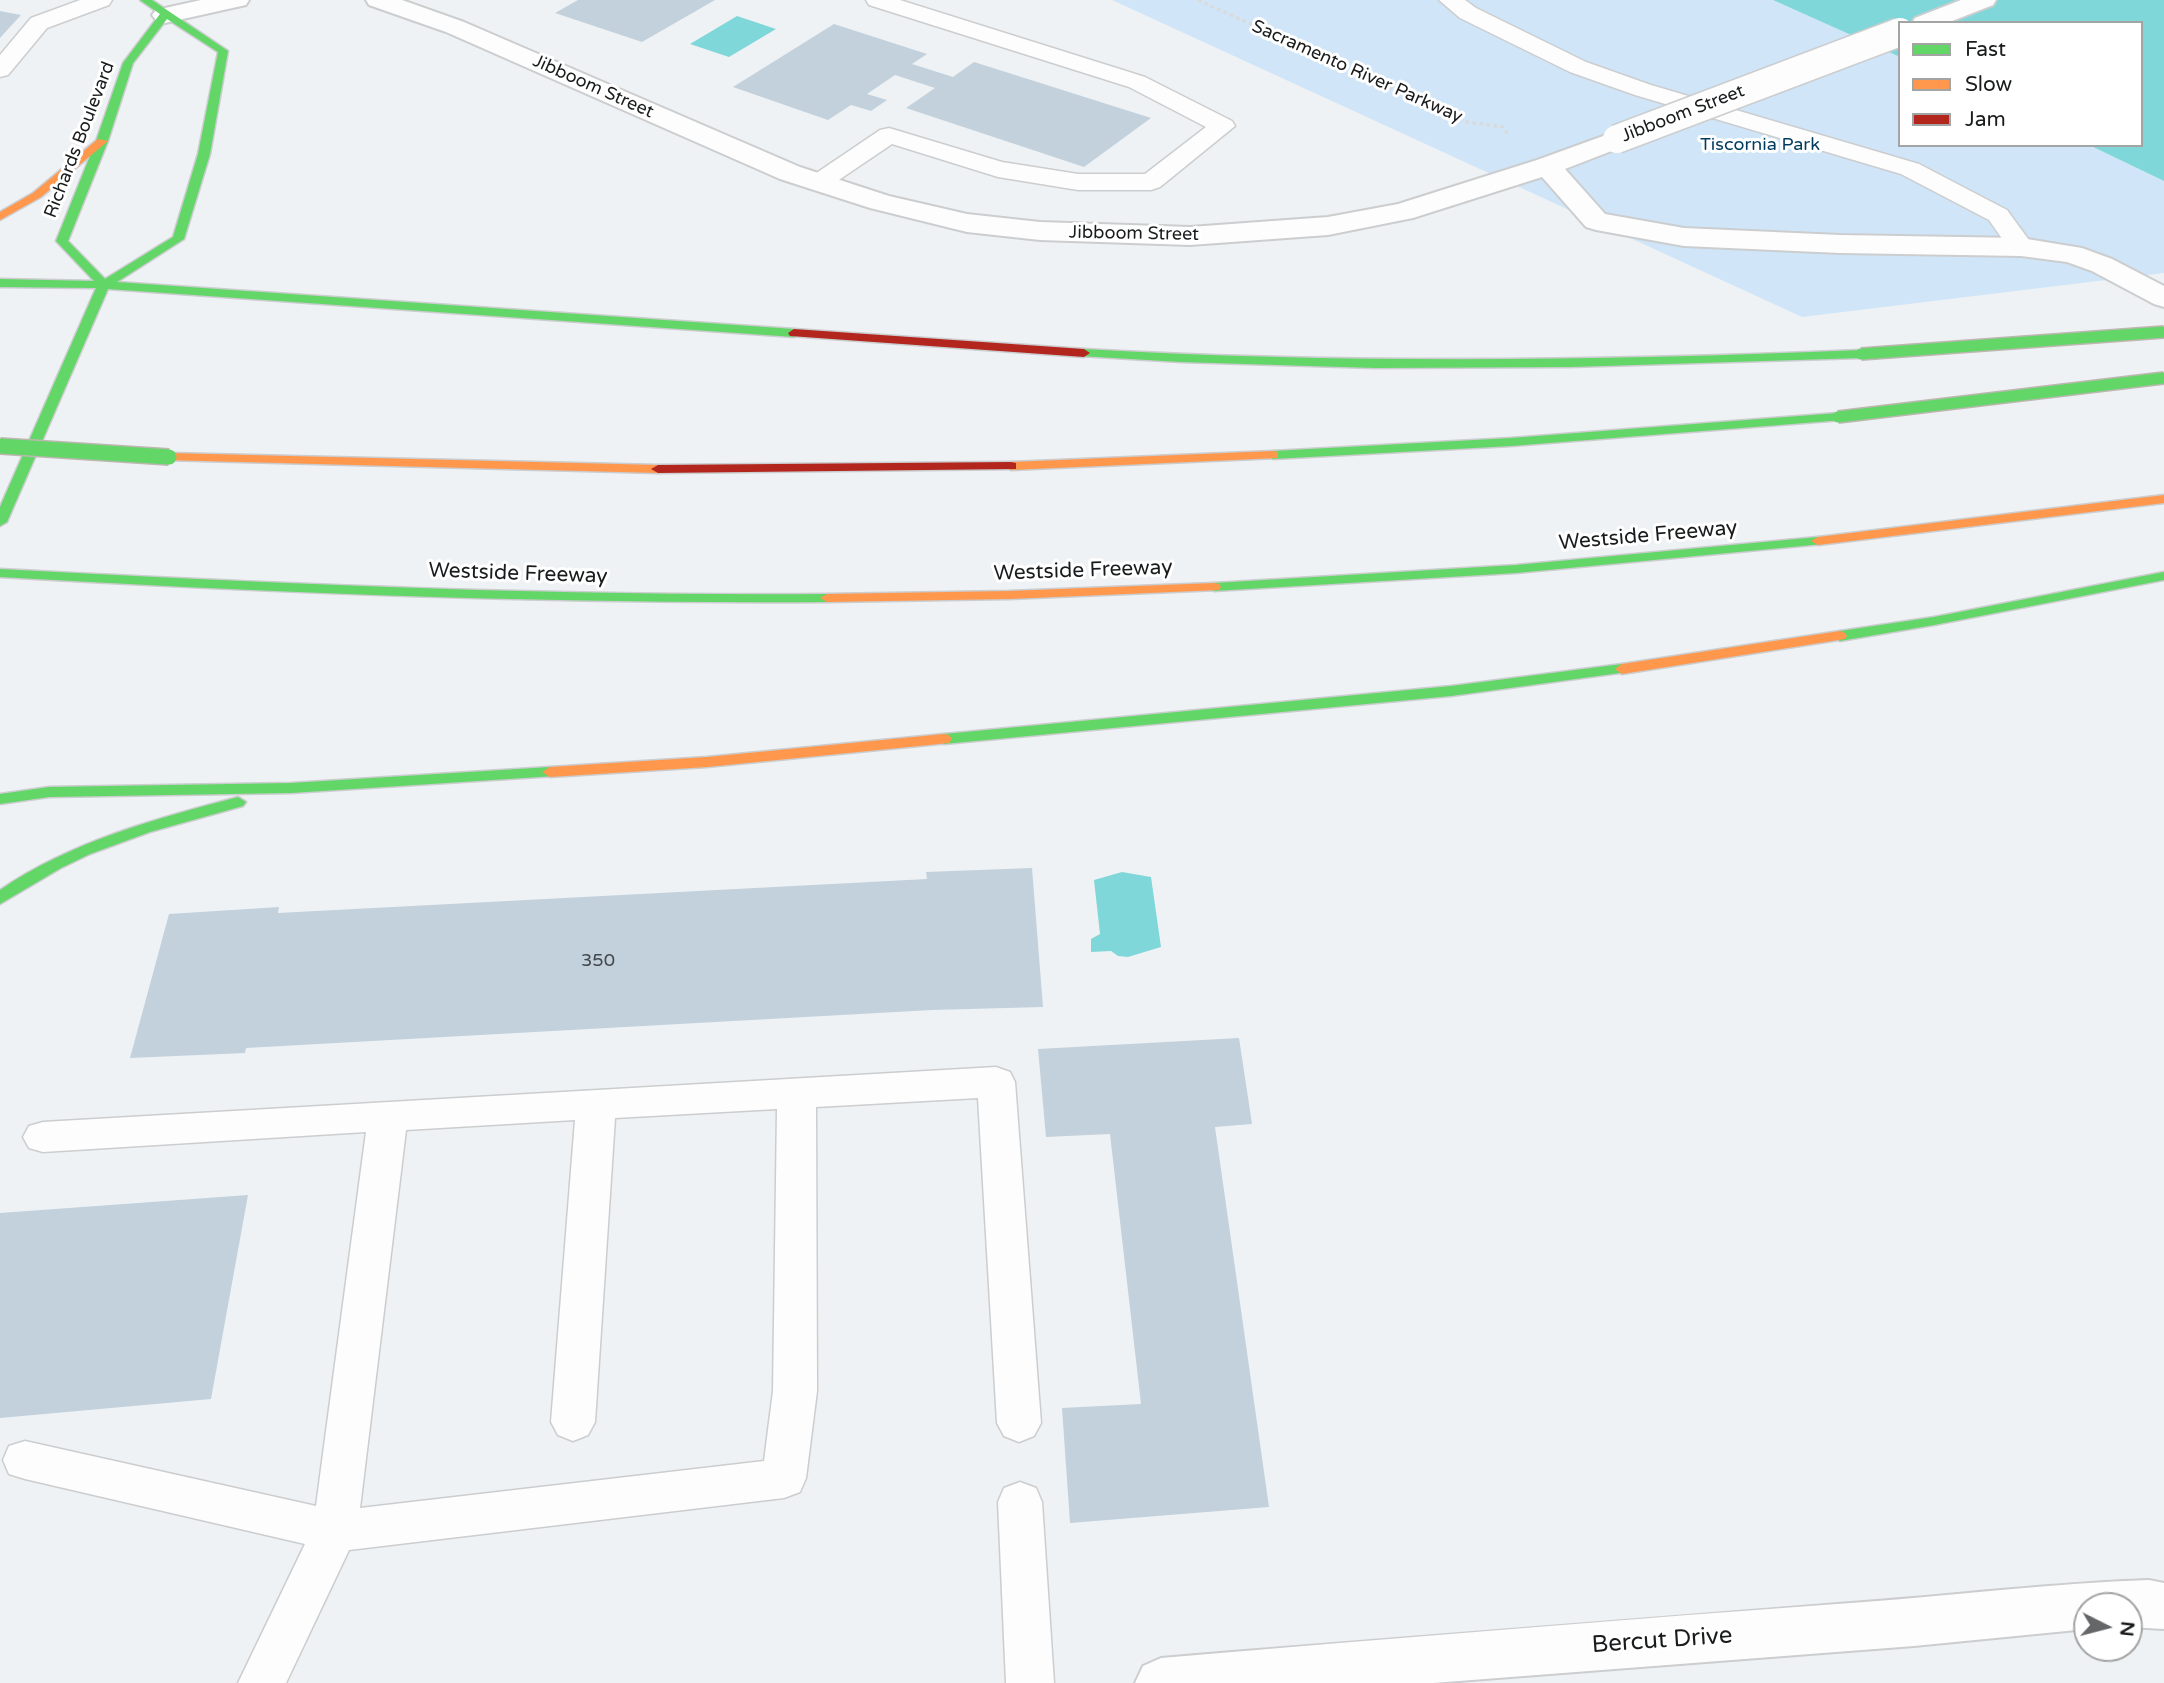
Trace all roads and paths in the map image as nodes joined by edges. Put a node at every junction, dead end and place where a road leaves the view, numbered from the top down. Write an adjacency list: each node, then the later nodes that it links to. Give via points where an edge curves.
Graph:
1 (101, 0): 12 (lane, via 39,23)
2 (145, 0): 9 (main road)
3 (237, 0): 9 (street)
4 (378, 0): 15 (street, Jibboom Street, via 455,27)
5 (877, 0): 15 (lane, via 1137,82 1223,127 1151,182 1078,182 998,169 889,135)
6 (1198, 0): 14 (path, Sacramento River Parkway, via 1467,122 1503,127 1518,149)
7 (1450, 0): 17 (lane, via 1578,67 1910,169 1998,215)
8 (1984, 0): 10 (street)
9 (165, 15): 13 (main road, Richards Boulevard, via 128,63); 19 (main road, via 223,51 204,154 178,239)
10 (1929, 21)
11 (1898, 33): 14 (street, Jibboom Street, bridge)
12 (0, 70)
13 (102, 141): 16 (main road, via 37,195); 19 (main road, Richards Boulevard, via 62,241)
14 (1547, 166): 15 (street, Jibboom Street, via 1403,212 1328,226 1189,236 1103,236 967,223); 17 (street, via 1595,221 1636,229 1684,237)
15 (818, 183)
16 (0, 217)
17 (2021, 247): 20 (street, via 2072,254)
18 (0, 284): 19 (main road)
19 (104, 285): 21 (main road, bridge, via 1145,356 1387,365 1609,364 1861,354); 25 (main road)
20 (2164, 298)
21 (2164, 332)
22 (2164, 378): 23 (main road, bridge, via 1838,416 1581,439 964,467 436,467)
23 (0, 446)
24 (2164, 499): 26 (main road, Westside Freeway, via 1926,530 1643,559 1331,582 1009,595 685,600)
25 (0, 522)
26 (0, 573)
27 (2164, 576): 28 (main road, via 1934,621 1683,661 1451,691 707,761)
28 (291, 788): 29 (main road, via 49,792); 30 (main road, via 122,834 65,857)
29 (0, 799)
30 (0, 898)
31 (797, 1093): 32 (lane); 36 (lane, via 996,1082); 39 (lane, via 795,1391 784,1478)
32 (596, 1104): 33 (lane); 35 (lane)
33 (388, 1116): 34 (lane); 39 (lane)
34 (43, 1137)
35 (573, 1422)
36 (1019, 1423)
37 (25, 1460): 39 (lane)
38 (1020, 1502): 42 (lane)
39 (335, 1531): 41 (lane)
40 (2164, 1606): 43 (street, Bercut Drive, via 2092,1605)
41 (262, 1683)
42 (1030, 1683)
43 (1161, 1683)

